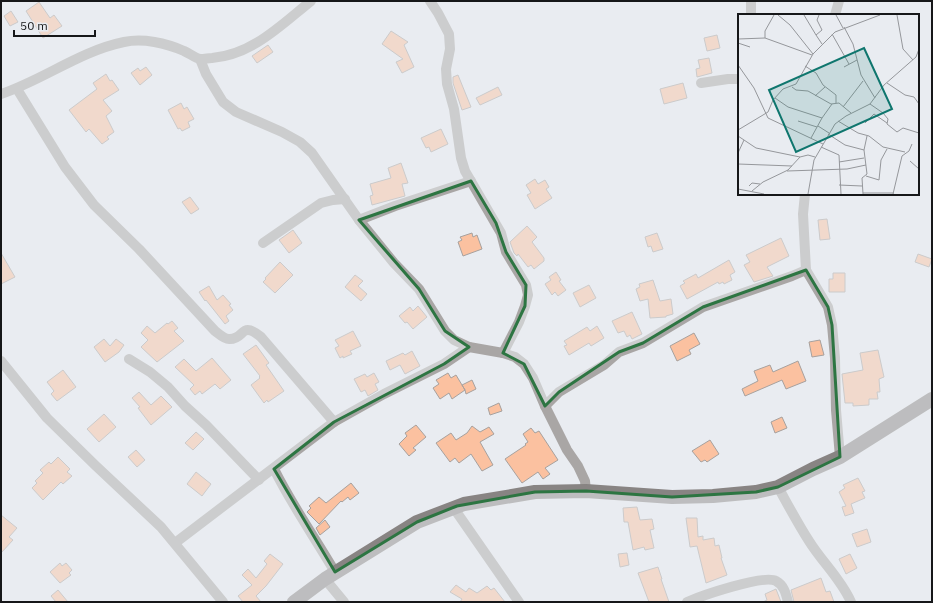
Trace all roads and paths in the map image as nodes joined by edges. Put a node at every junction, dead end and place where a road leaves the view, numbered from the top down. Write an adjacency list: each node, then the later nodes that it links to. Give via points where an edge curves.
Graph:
1 (310, 1): 7 (street, via 274,31 244,51)
2 (430, 1): 12 (street, via 449,34 447,84 454,109 461,158)
3 (751, 1): 5 (street)
4 (840, 1): 6 (street)
5 (751, 14)
6 (834, 14)
7 (200, 59): 10 (street, via 182,50 157,43 138,40 123,42 88,54); 14 (street, via 223,102 236,112 300,142 312,153)
8 (738, 79): 9 (street)
9 (701, 83)
10 (18, 88): 11 (street); 24 (street, via 65,167 94,205 220,334 230,339 253,330 261,337)
11 (1, 94)
12 (471, 181): 15 (street); 19 (street, via 501,233 506,252 526,285 528,295 519,322)
13 (805, 195): 17 (street, via 803,214)
14 (346, 199): 15 (street); 16 (street, via 321,203)
15 (359, 220): 18 (street, via 419,290 445,331 454,340)
16 (263, 243)
17 (806, 270): 23 (street, via 703,307 644,343 619,352 604,365 559,392); 25 (street, via 828,307 832,325)
18 (469, 347): 19 (street); 24 (street, via 444,364)
19 (503, 353): 23 (street, via 524,364)
20 (130, 359): 27 (street, via 168,387)
21 (1, 361): 31 (street, via 47,418)
22 (932, 399): 25 (street)
23 (545, 406): 29 (street, via 578,466 585,481)
24 (334, 422): 26 (street)
25 (840, 457): 28 (street)
26 (274, 469): 27 (street); 32 (street, via 316,539)
27 (259, 480): 31 (street)
28 (778, 487): 29 (street, via 756,492 672,497); 39 (street, via 809,541 841,583)
29 (586, 491): 30 (street, via 535,492)
30 (453, 508): 32 (street, via 417,522); 36 (street)
31 (175, 543): 33 (street)
32 (330, 576): 34 (street); 35 (street)
33 (223, 602)
34 (294, 602)
35 (344, 602)
36 (519, 602)
37 (687, 602): 38 (street, via 729,588 769,580 778,582 784,588)
38 (788, 602)
39 (851, 602)

